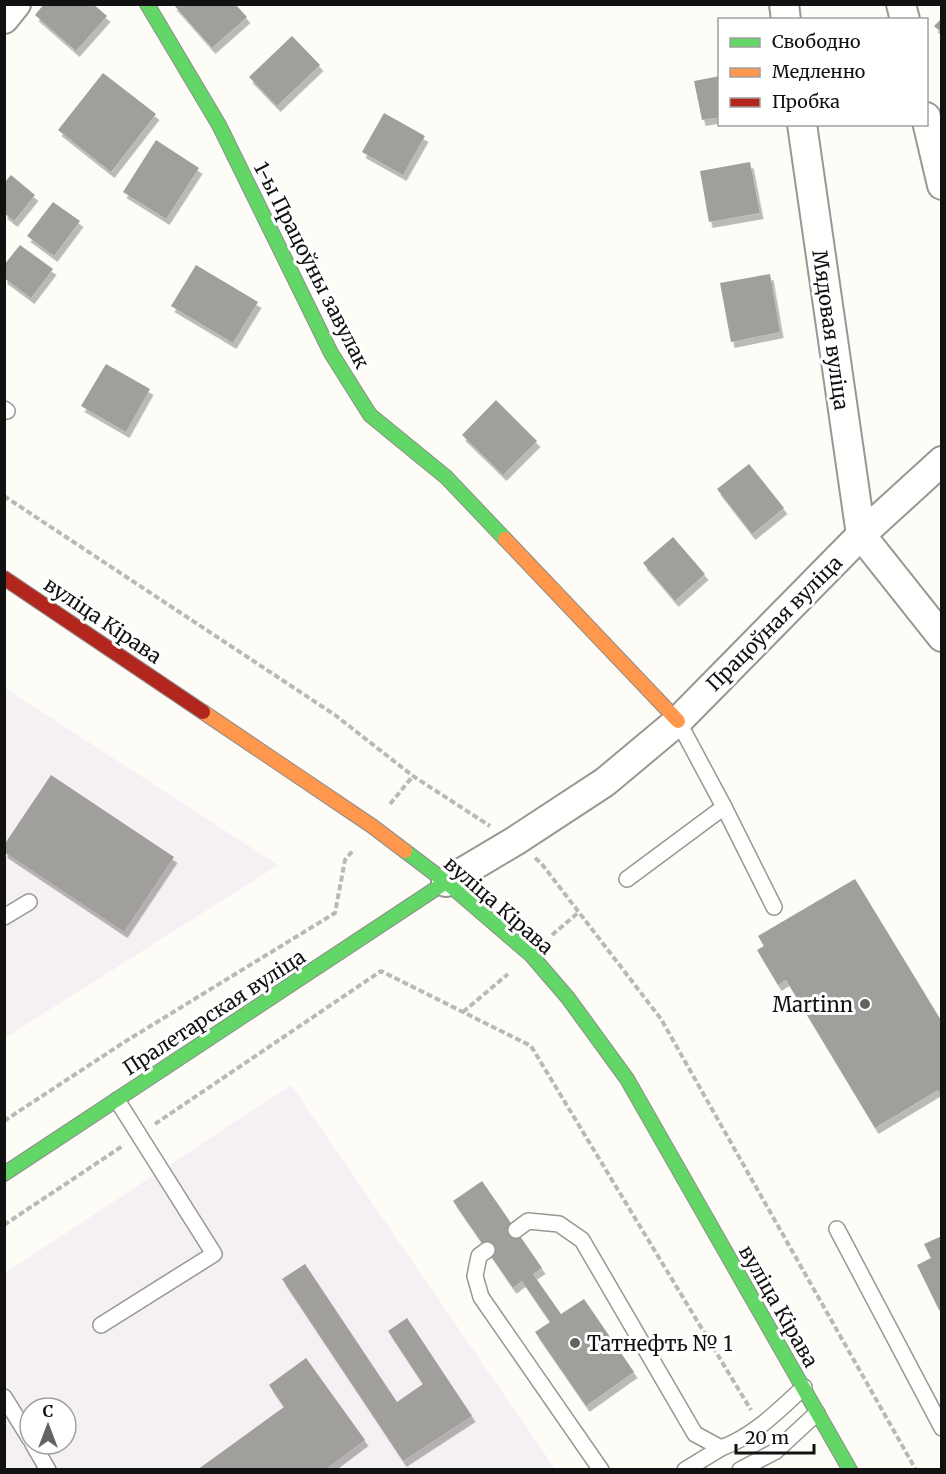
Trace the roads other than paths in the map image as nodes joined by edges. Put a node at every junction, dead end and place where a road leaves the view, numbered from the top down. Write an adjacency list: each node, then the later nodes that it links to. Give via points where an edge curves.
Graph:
1 (16, 4): 3 (street)
2 (147, 4): 11 (main road, 1-ы Працоўны завулак, via 219,125 331,352 370,415 446,477)
3 (4, 19)
4 (928, 122): 6 (street)
5 (801, 126): 8 (street, Мядовая вуліца)
6 (942, 185)
7 (942, 461): 8 (street, Працоўная вуліца)
8 (861, 535): 10 (street); 11 (street, Працоўная вуліца)
9 (4, 578): 14 (main road, вуліца Кірава, via 372,826)
10 (942, 638)
11 (678, 721): 12 (lane); 14 (street, Працоўная вуліца, via 604,783)
12 (724, 807): 13 (lane); 16 (lane)
13 (627, 879)
14 (446, 882): 18 (main road, Пралетарская вуліца); 24 (main road, вуліца Кірава, via 531,955 627,1079)
15 (29, 902): 17 (lane)
16 (774, 907)
17 (4, 918)
18 (117, 1100): 19 (main road, Пралетарская вуліца); 23 (lane, via 214,1254)
19 (4, 1174)
20 (837, 1229): 28 (lane)
21 (516, 1230): 29 (lane, via 528,1221 559,1224 582,1240 695,1434)
22 (487, 1250): 32 (lane, via 479,1256 475,1276 481,1297)
23 (101, 1325)
24 (804, 1387): 26 (main road, вуліца Кірава); 29 (lane, via 761,1426)
25 (4, 1397): 27 (lane)
26 (818, 1413): 34 (lane, via 776,1451); 35 (main road, вуліца Кірава)
27 (18, 1420)
28 (942, 1428)
29 (721, 1448): 33 (lane)
30 (40, 1456): 31 (lane)
31 (48, 1470)
32 (601, 1470)
33 (685, 1470)
34 (740, 1470)
35 (850, 1470)

